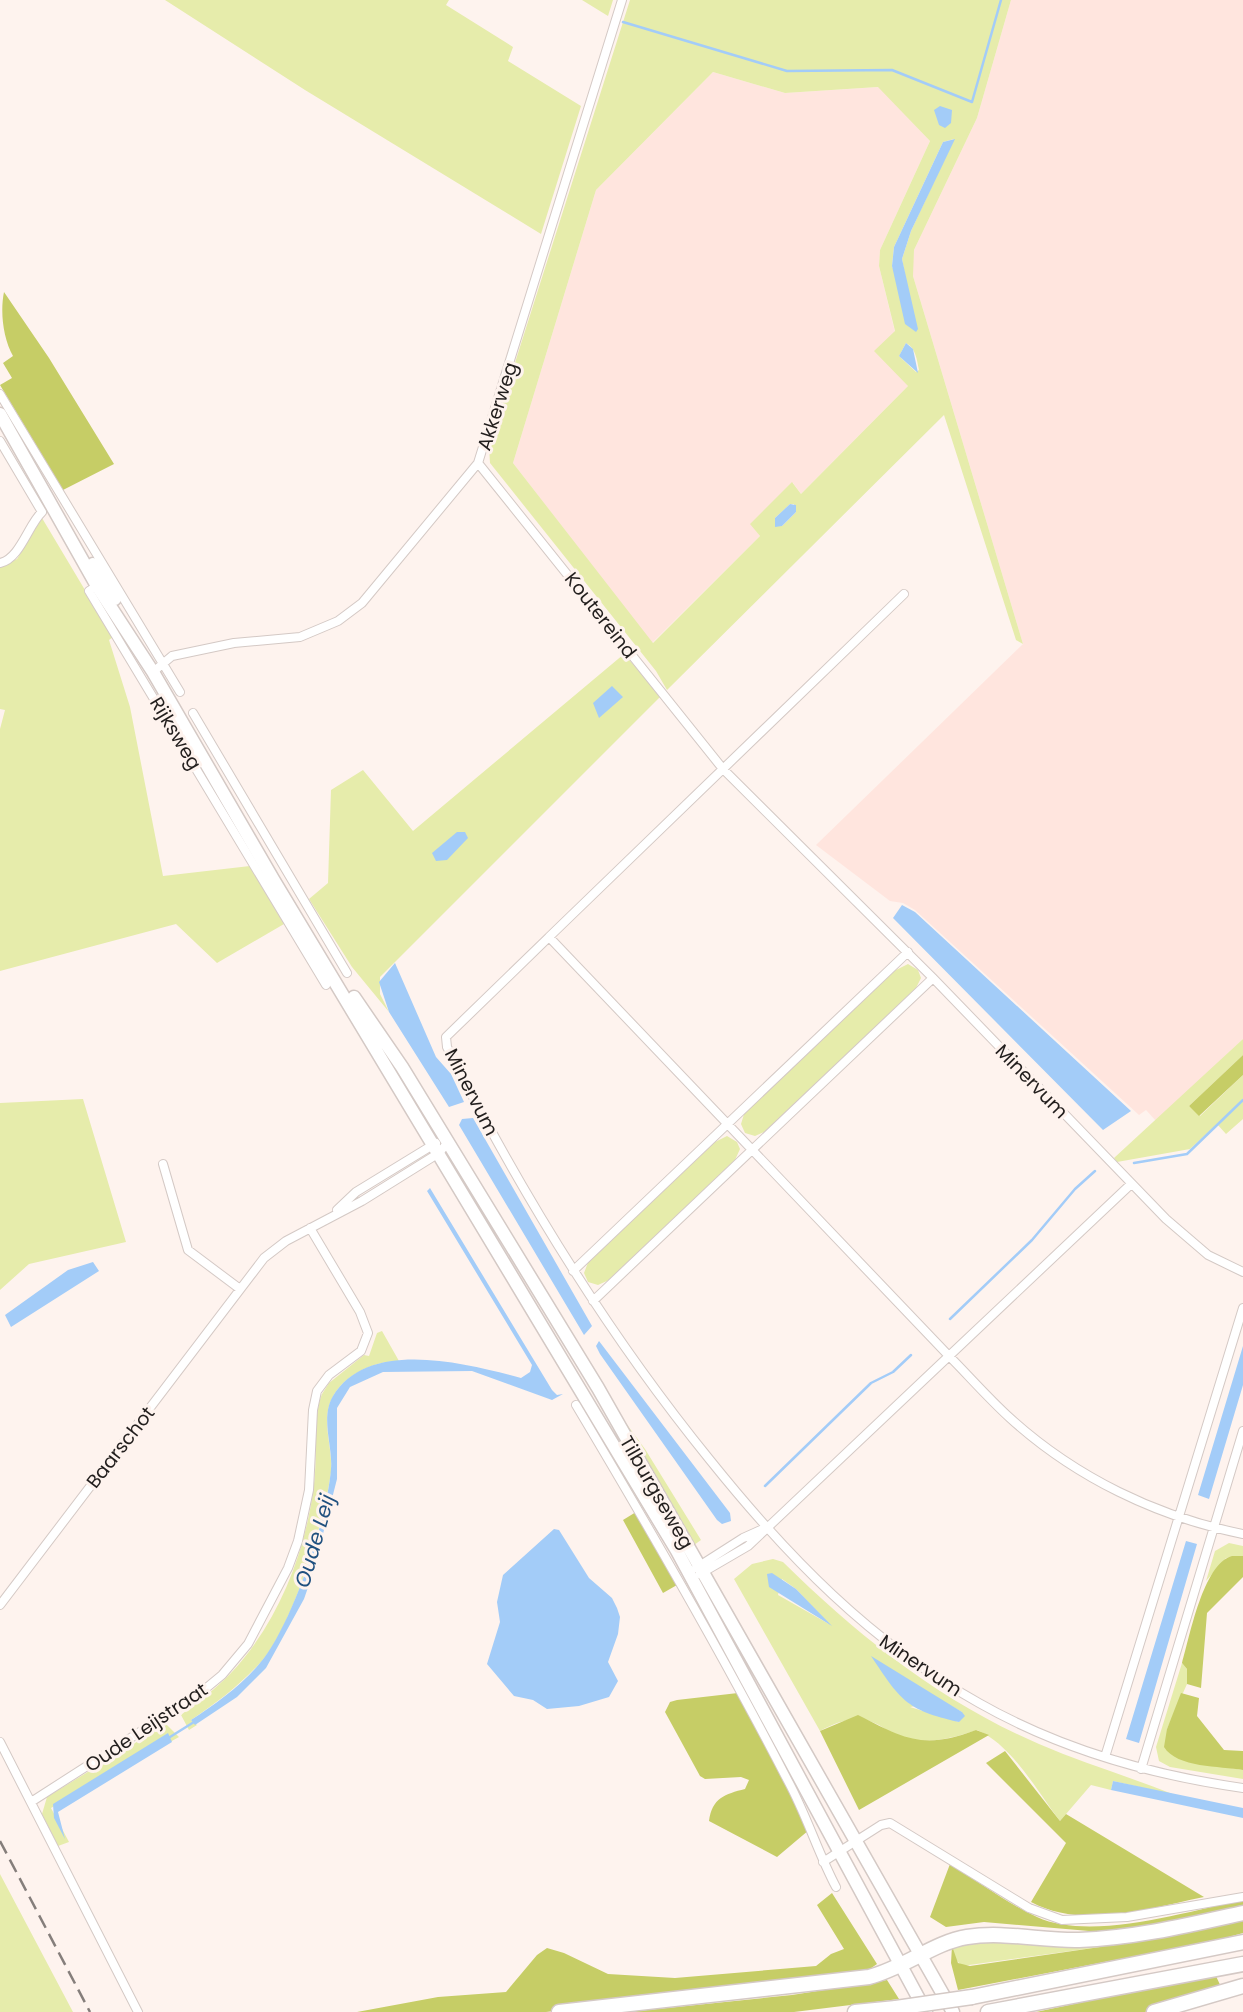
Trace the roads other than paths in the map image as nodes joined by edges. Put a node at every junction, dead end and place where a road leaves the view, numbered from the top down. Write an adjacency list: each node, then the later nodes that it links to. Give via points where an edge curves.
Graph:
1 (622, 0): 5 (street, Akkerweg)
2 (0, 394): 9 (street, Rijksweg)
3 (0, 414): 7 (main road, Rijksweg)
4 (0, 441): 6 (street, via 42,512 10,559)
5 (478, 463): 9 (street, Akkerweg, via 362,603 338,621 300,637 234,643 172,656); 12 (street, Koutereind)
6 (0, 563)
7 (101, 584): 9 (main road, Rijksweg, via 130,634); 14 (street, Rijksweg, via 89,590)
8 (904, 594): 12 (street, Minervum)
9 (157, 667): 10 (street, Rijksweg); 13 (main road, Rijksweg)
10 (180, 692)
11 (193, 713): 13 (street, Rijksweg)
12 (723, 769): 15 (street, Minervum); 16 (street, Minervum)
13 (246, 817): 14 (main road, Rijksweg); 18 (street, Rijksweg)
14 (273, 880): 18 (main road, Rijksweg)
15 (549, 936): 19 (street); 26 (street, Minervum, via 446,1037 477,1106)
16 (908, 952): 17 (street, Minervum); 19 (street)
17 (933, 978): 22 (street); 24 (street, Minervum)
18 (339, 982): 20 (main road, Tilburgseweg, via 402,1067); 21 (main road, Tilburgseweg)
19 (728, 1123): 22 (street); 26 (street)
20 (447, 1142): 21 (street, Baarschot); 38 (main road, Tilburgseweg)
21 (436, 1148): 25 (street, Baarschot, via 356,1192 330,1217); 39 (main road, Tilburgseweg)
22 (752, 1150): 29 (street); 31 (street)
23 (163, 1164): 28 (street, via 188,1250)
24 (1130, 1185): 27 (street, Minervum, via 1208,1255); 31 (street)
25 (310, 1228): 28 (street, Baarschot, via 264,1258); 45 (street, Oude Leijstraat, via 368,1333 361,1351 329,1375 317,1391 309,1490 288,1568 248,1644 222,1675 185,1704)
26 (573, 1271): 29 (street, Minervum)
27 (1243, 1272)
28 (240, 1289): 40 (street, Baarschot)
29 (593, 1301): 35 (street, Minervum, via 680,1423)
30 (1243, 1308): 34 (street)
31 (949, 1356): 34 (street, via 1046,1448 1131,1498); 35 (street)
32 (576, 1405): 48 (street, Tilburgseweg, via 699,1613 814,1830)
33 (1243, 1431): 36 (street)
34 (1180, 1517): 36 (street); 42 (street)
35 (766, 1528): 38 (street, via 748,1546); 42 (street, Minervum, via 862,1623 937,1678 1028,1727)
36 (1214, 1528): 37 (street); 43 (street)
37 (1243, 1534)
38 (702, 1568): 39 (street); 46 (main road, Tilburgseweg)
39 (690, 1575): 47 (main road, Tilburgseweg)
40 (0, 1605)
41 (0, 1742): 45 (street)
42 (1105, 1757): 43 (street, Minervum)
43 (1141, 1769): 44 (street, Minervum)
44 (1243, 1788)
45 (31, 1802): 57 (street)
46 (854, 1843): 47 (street); 50 (street, via 890,1823 1028,1908 1062,1920 1127,1917); 53 (main road, Tilburgseweg)
47 (840, 1853): 48 (street); 55 (main road, Tilburgseweg)
48 (823, 1862): 49 (street, Tilburgseweg)
49 (836, 1887)
50 (1243, 1897)
51 (1243, 1913): 53 (highway, via 1122,1938 972,1936)
52 (1243, 1942): 59 (highway, bridge, via 972,1997)
53 (920, 1958): 55 (highway); 61 (main road, Tilburgseweg)
54 (1243, 1964): 62 (highway)
55 (900, 1968): 58 (highway, via 835,1982); 60 (main road, Tilburgseweg)
56 (1243, 1986): 63 (highway)
57 (138, 2012)
58 (559, 2012)
59 (855, 2012)
60 (926, 2012)
61 (953, 2012)
62 (988, 2012)
63 (1154, 2012)

